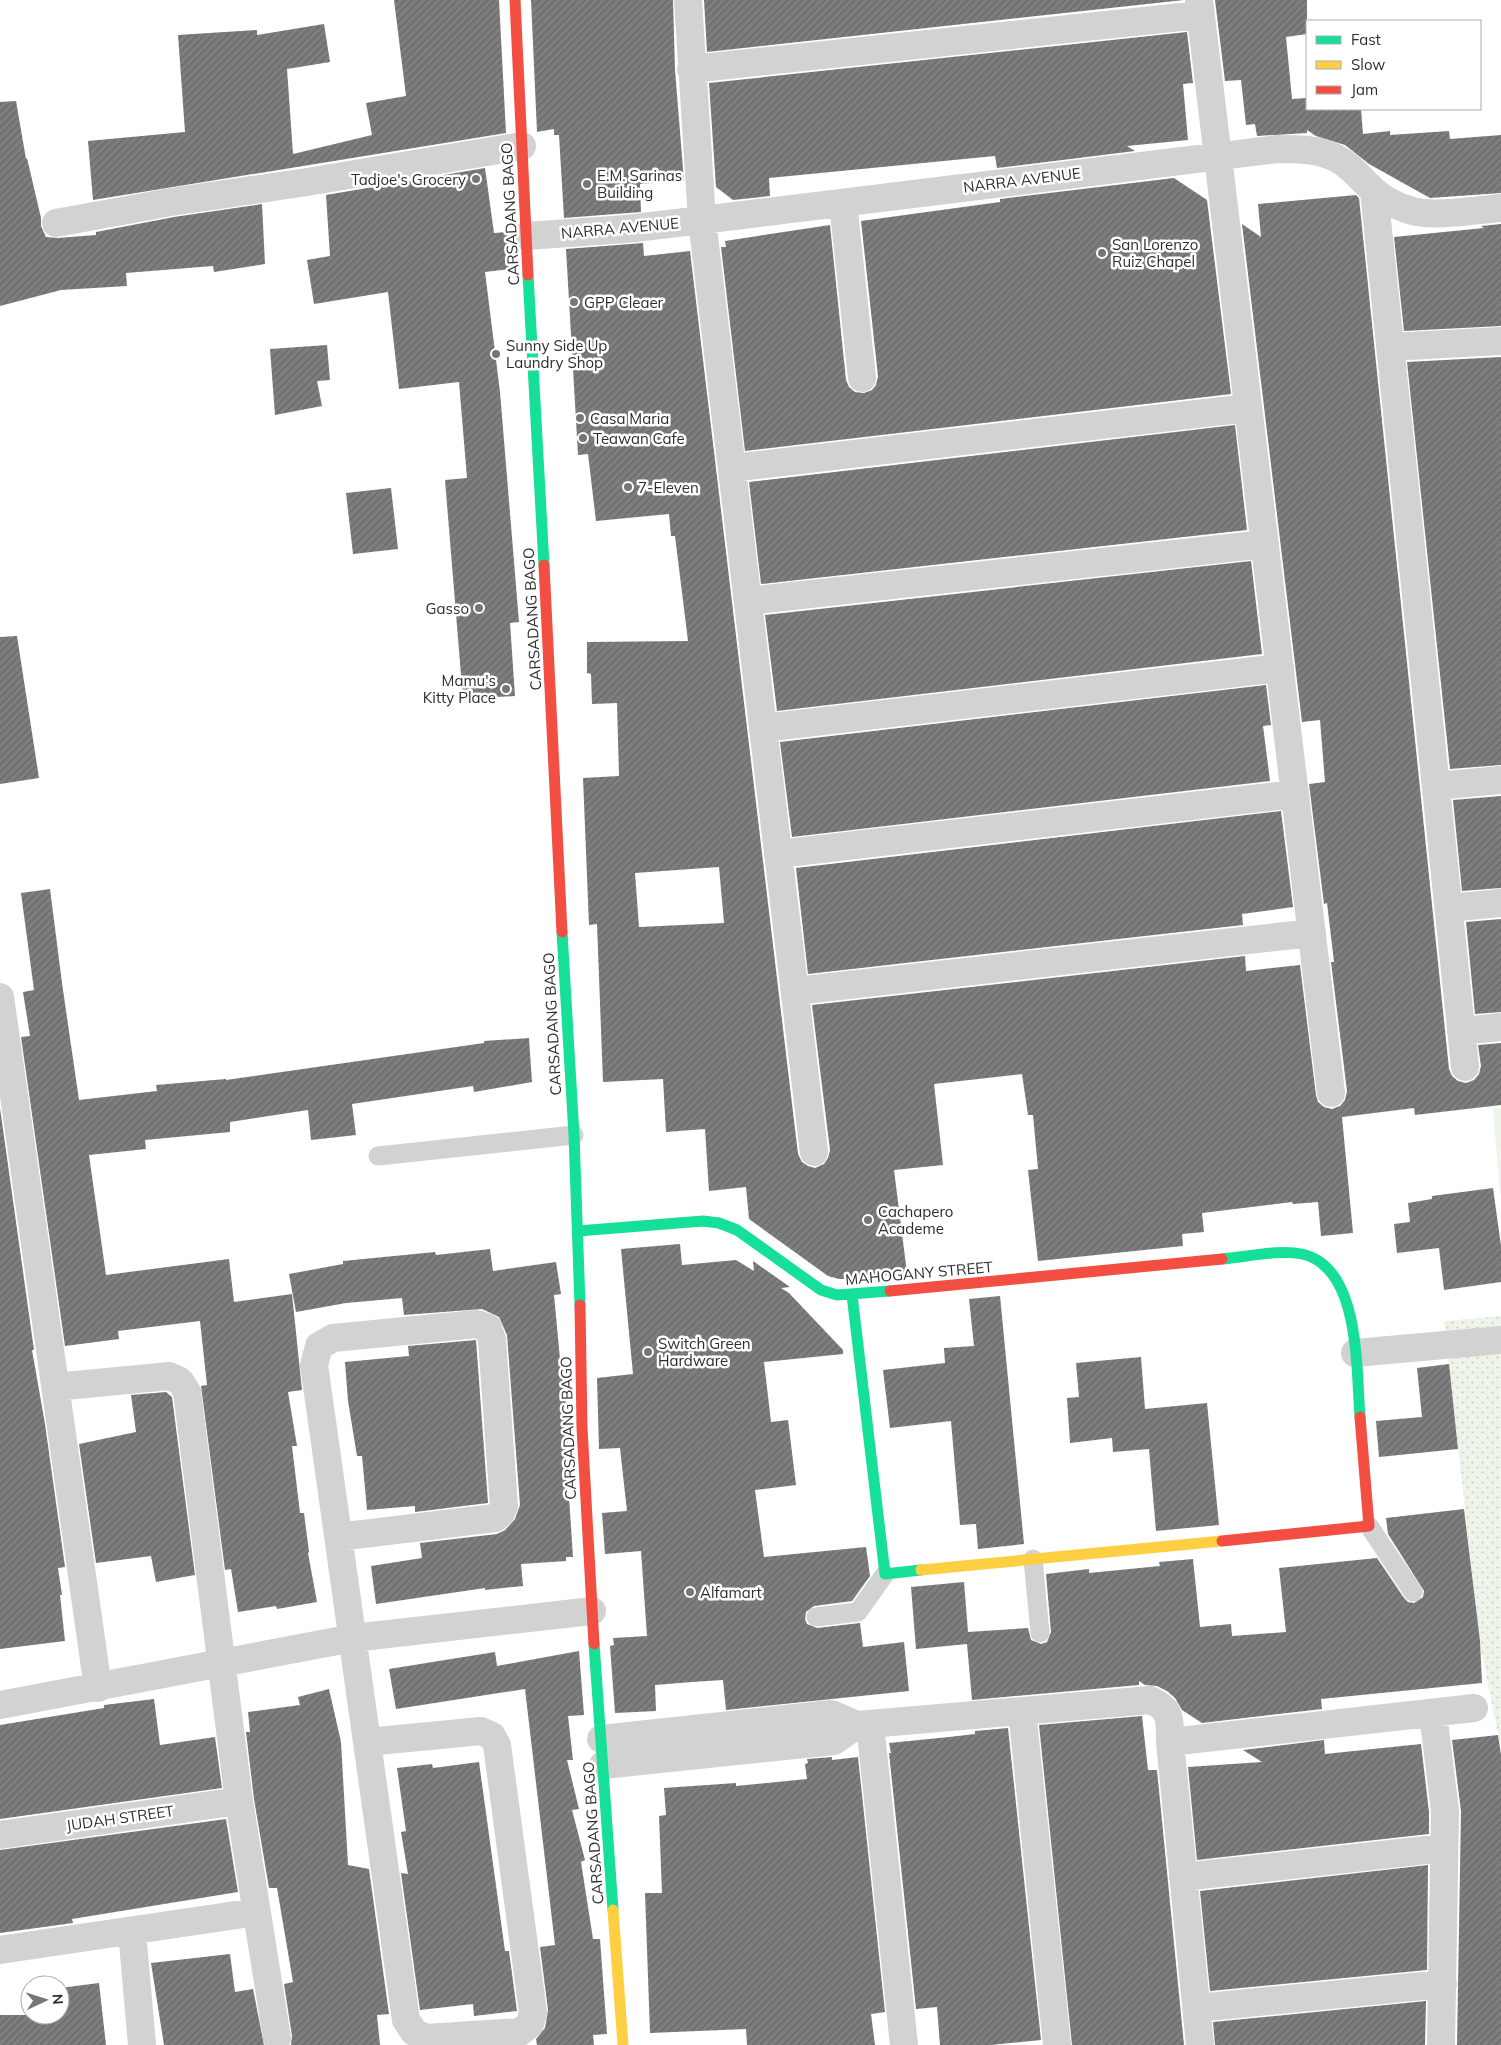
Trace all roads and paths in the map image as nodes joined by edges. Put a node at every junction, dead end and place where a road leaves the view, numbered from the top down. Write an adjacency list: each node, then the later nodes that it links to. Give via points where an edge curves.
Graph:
1 (515, 0): 5 (street, CARSADANG BAGO)
2 (688, 0): 4 (street)
3 (1200, 8): 4 (street); 6 (street)
4 (691, 70): 10 (street)
5 (522, 146): 11 (street); 12 (street, CARSADANG BAGO)
6 (1218, 156): 7 (street, NARRA AVENUE, via 1278,149 1319,152 1338,159); 8 (street, NARRA AVENUE); 16 (street)
7 (1374, 191): 9 (street, NARRA AVENUE, via 1393,204 1412,211 1435,213); 14 (street)
8 (843, 203): 10 (street, NARRA AVENUE); 15 (street)
9 (1501, 208)
10 (702, 220): 12 (street, NARRA AVENUE); 17 (street)
11 (56, 223)
12 (526, 236): 35 (street, CARSADANG BAGO)
13 (1501, 341): 14 (street)
14 (1390, 347): 23 (street)
15 (862, 378)
16 (1248, 408): 17 (street); 18 (street)
17 (732, 468): 19 (street)
18 (1265, 544): 19 (street); 20 (street)
19 (748, 602): 21 (street)
20 (1280, 668): 21 (street); 24 (street)
21 (763, 728): 25 (street)
22 (1501, 780): 23 (street)
23 (1436, 786): 27 (street)
24 (1295, 794): 25 (street); 28 (street)
25 (778, 854): 29 (street)
26 (1501, 903): 27 (street)
27 (1449, 908): 32 (street)
28 (1312, 933): 29 (street); 34 (street)
29 (794, 991): 36 (street)
30 (0, 997): 42 (street)
31 (1501, 1027): 32 (street)
32 (1461, 1031): 33 (street)
33 (1465, 1067)
34 (1331, 1093)
35 (574, 1135): 37 (lane); 38 (street, CARSADANG BAGO)
36 (814, 1152)
37 (378, 1156)
38 (578, 1232): 39 (street, MAHOGANY STREET, via 702,1221 719,1223 737,1230 821,1290); 48 (street, CARSADANG BAGO, via 582,1428)
39 (852, 1295): 41 (street, MAHOGANY STREET, via 1282,1253 1303,1254 1322,1263 1340,1281 1353,1328); 46 (street)
40 (1501, 1340): 41 (street)
41 (1355, 1353): 43 (street, MAHOGANY STREET)
42 (55, 1387): 52 (street, via 169,1376 180,1382 187,1392); 53 (street)
43 (1369, 1526): 45 (street); 47 (lane)
44 (338, 1537): 44 (street, via 495,1518 501,1513 504,1506 502,1476 492,1340 488,1328 477,1324 333,1338 319,1346 314,1365); 51 (street)
45 (1032, 1559): 46 (street); 50 (lane)
46 (885, 1574): 49 (lane, via 858,1612)
47 (1413, 1592)
48 (592, 1610): 51 (street); 61 (street, CARSADANG BAGO)
49 (816, 1617)
50 (1040, 1633)
51 (352, 1638): 52 (street); 59 (street)
52 (222, 1664): 53 (street); 62 (street)
53 (98, 1688): 54 (street)
54 (0, 1705)
55 (1474, 1708): 57 (street)
56 (1022, 1711): 58 (street); 60 (street, via 1150,1700 1162,1705 1169,1716); 75 (street)
57 (1433, 1713): 60 (street); 64 (street, via 1445,1811)
58 (863, 1725): 61 (street, via 834,1741); 74 (street)
59 (367, 1742): 59 (street, via 481,1731 492,1736 497,1745 533,2012 530,2024 520,2032 426,2038 414,2032 406,2020)
60 (1170, 1742): 65 (street)
61 (602, 1752): 73 (street, CARSADANG BAGO)
62 (239, 1800): 63 (street, JUDAH STREET); 66 (street)
63 (0, 1835)
64 (1444, 1848): 65 (street); 69 (street)
65 (1183, 1876): 70 (street)
66 (256, 1912): 67 (street); 71 (street)
67 (132, 1931): 68 (street); 72 (street)
68 (0, 1950)
69 (1443, 1984): 70 (street); 77 (street)
70 (1196, 2008): 76 (street)
71 (276, 2038)
72 (142, 2045)
73 (623, 2045)
74 (904, 2045)
75 (1057, 2045)
76 (1200, 2045)
77 (1441, 2045)

